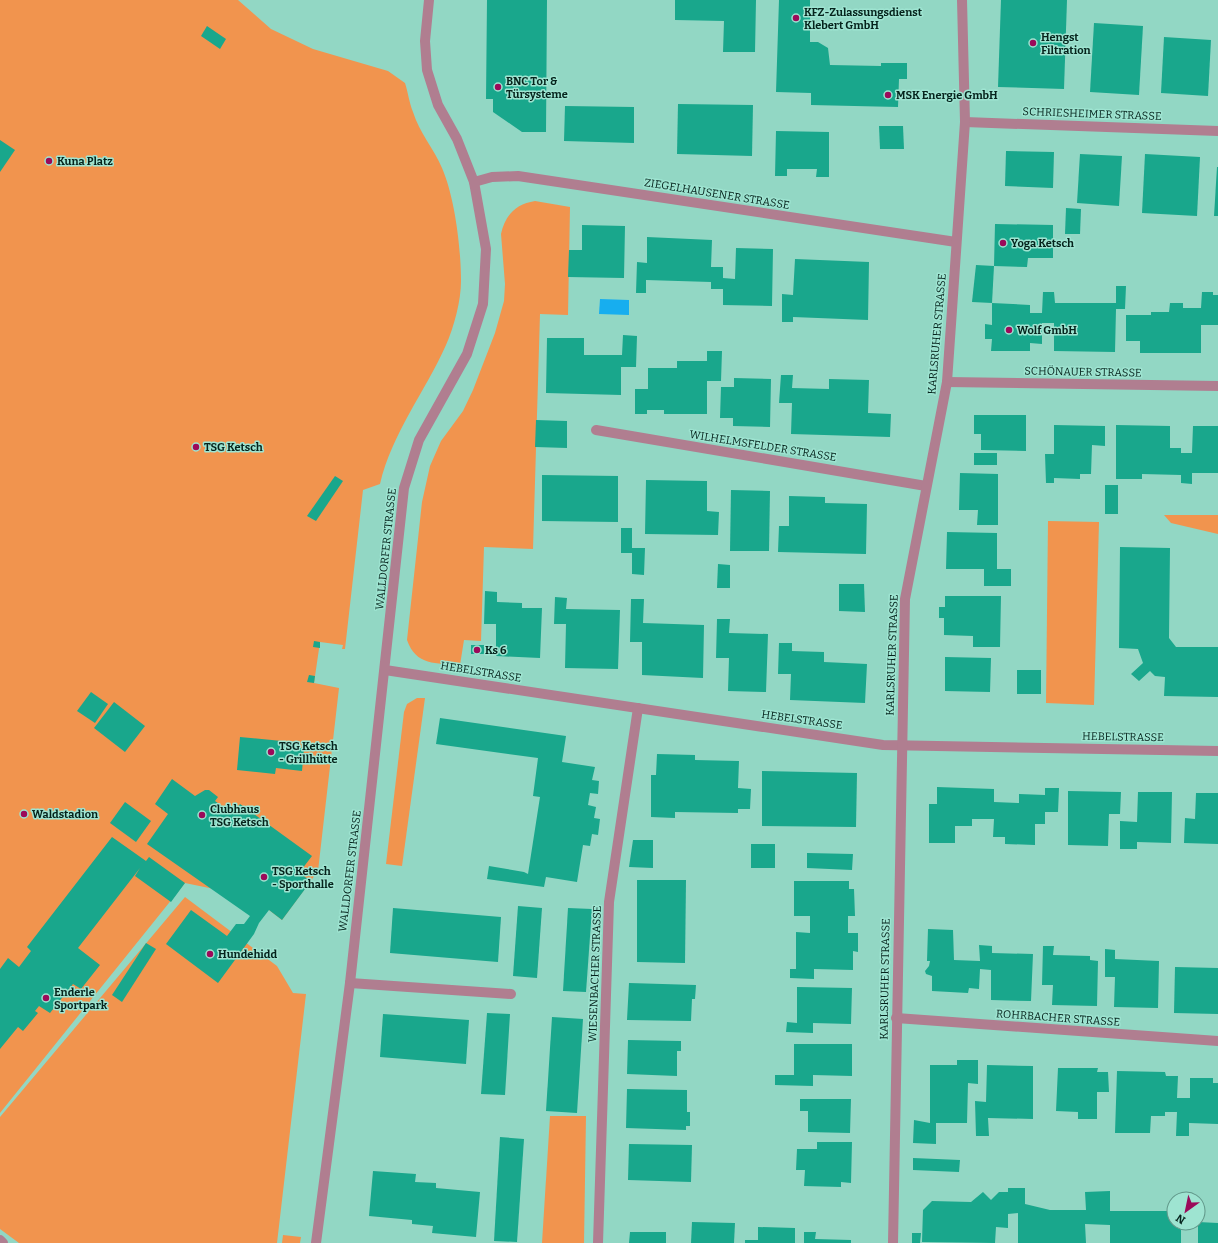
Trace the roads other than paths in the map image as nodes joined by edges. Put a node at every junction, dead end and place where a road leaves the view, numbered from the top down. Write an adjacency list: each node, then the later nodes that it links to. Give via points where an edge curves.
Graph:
1 (429, 0): 5 (street, WALLDORFER STRASSE, via 425,41 427,70 438,105 457,139)
2 (962, 0): 3 (street, KARLSRUHER STRASSE)
3 (964, 122): 4 (street, SCHRIESHEIMER STRASSE); 6 (street, KARLSRUHER STRASSE)
4 (1218, 131)
5 (474, 182): 6 (street, ZIEGELHAUSENER STRASSE, via 492,177 518,176); 11 (street, WALLDORFER STRASSE, via 486,249 483,304 467,354 419,440 404,488)
6 (956, 242): 7 (street, KARLSRUHER STRASSE)
7 (947, 382): 8 (street, SCHÖNAUER STRASSE); 10 (street, KARLSRUHER STRASSE)
8 (1218, 386)
9 (596, 430): 10 (street, WILHELMSFELDER STRASSE)
10 (926, 486): 13 (street, KARLSRUHER STRASSE, via 905,599)
11 (385, 670): 12 (street, HEBELSTRASSE); 15 (street, WALLDORFER STRASSE)
12 (638, 708): 13 (street, HEBELSTRASSE); 22 (street, WIESENBACHER STRASSE, via 609,902)
13 (901, 746): 14 (street, HEBELSTRASSE); 17 (street, KARLSRUHER STRASSE)
14 (1218, 751)
15 (350, 983): 16 (street); 21 (street, WALLDORFER STRASSE)
16 (511, 994)
17 (896, 1018): 18 (street, ROHRBACHER STRASSE); 23 (street, KARLSRUHER STRASSE)
18 (1218, 1041)
19 (0, 1240): 20 (street)
20 (4, 1243)
21 (316, 1243)
22 (598, 1243)
23 (893, 1243)

